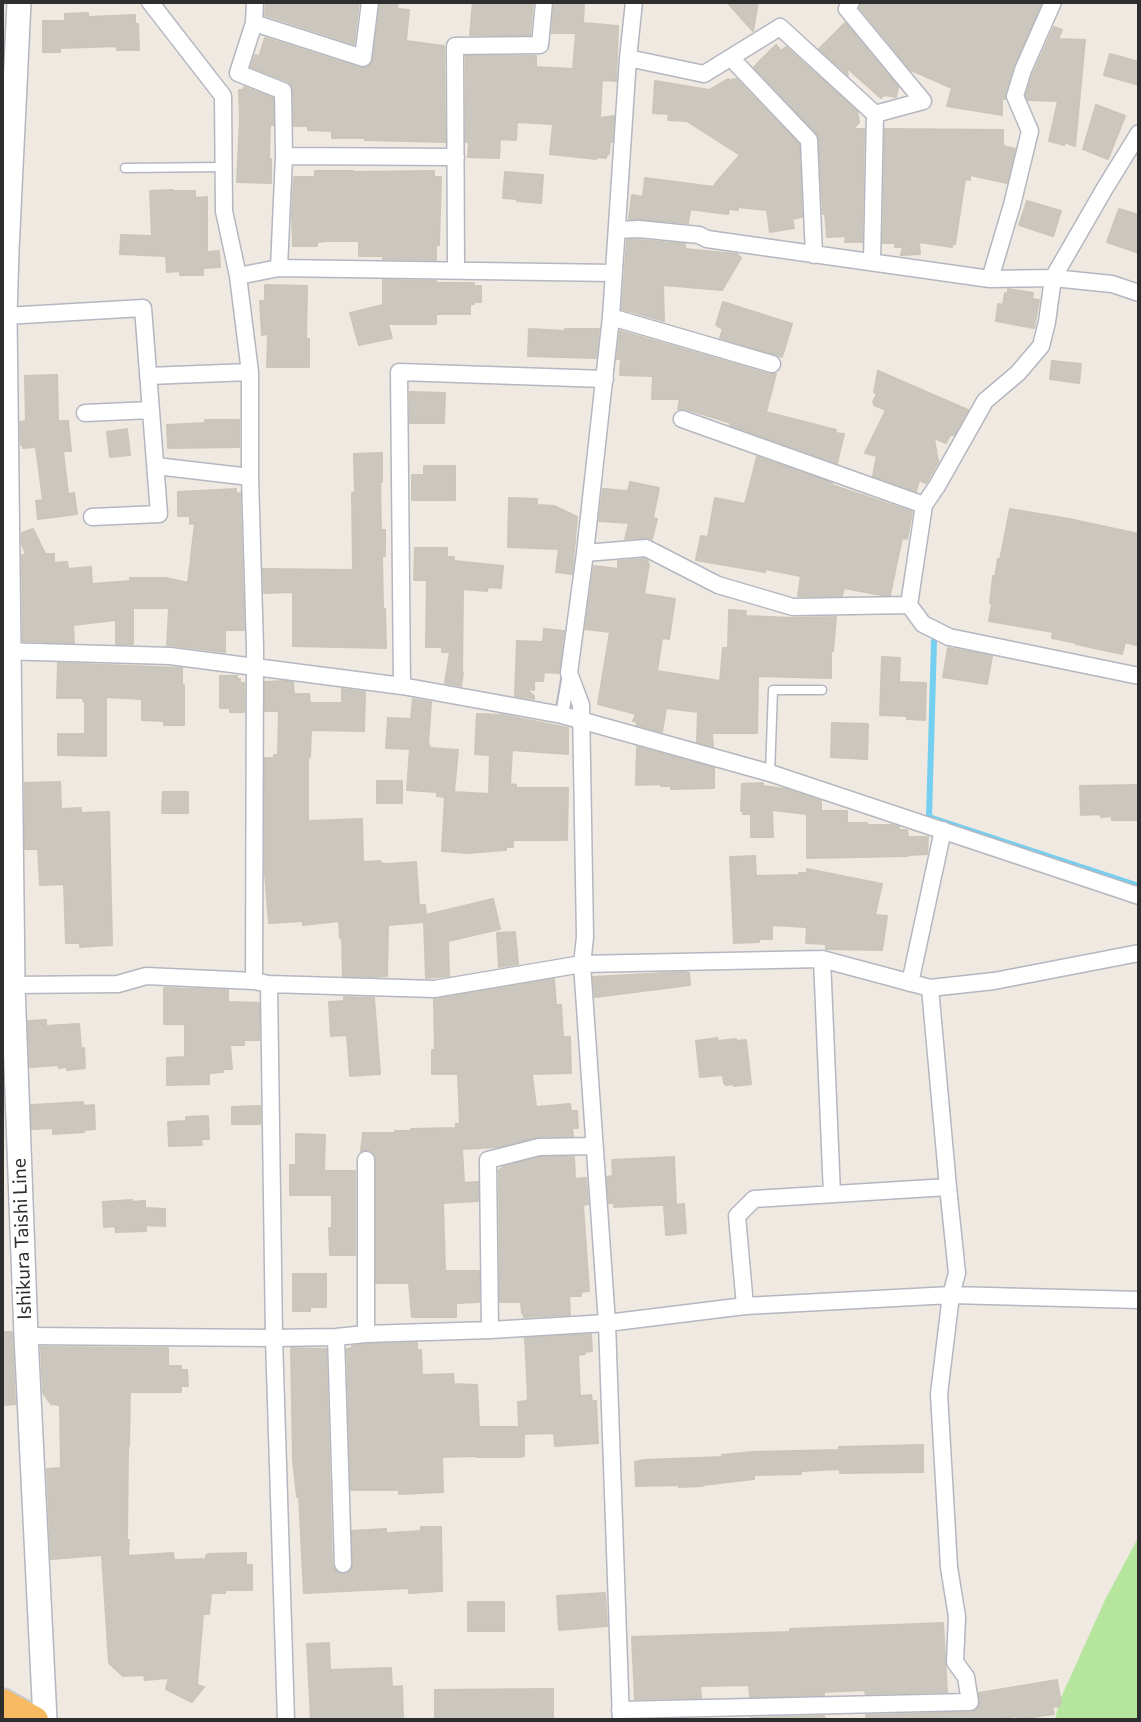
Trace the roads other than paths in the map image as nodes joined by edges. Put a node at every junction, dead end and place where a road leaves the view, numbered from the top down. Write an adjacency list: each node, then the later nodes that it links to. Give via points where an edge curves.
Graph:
1 (19, 2): 28 (main road, Ishikura Taishi Line)
2 (150, 2): 16 (street, via 223,96)
3 (255, 2): 9 (street)
4 (370, 2): 9 (street, via 363,58)
5 (544, 2): 15 (street, via 540,45 455,46)
6 (634, 2): 10 (street)
7 (851, 2): 12 (street, via 848,9 923,101)
8 (1052, 2): 26 (street, via 1015,96 1030,131)
9 (254, 23): 14 (street, via 238,73 282,91)
10 (628, 58): 11 (street, via 704,74); 18 (street)
11 (731, 58): 12 (street, via 780,27); 19 (street, via 808,140)
12 (875, 114): 20 (street)
13 (1139, 133): 25 (street)
14 (284, 156): 15 (street); 21 (street)
15 (456, 157): 22 (street)
16 (223, 167): 17 (lane); 24 (street, via 224,211)
17 (125, 168)
18 (617, 230): 19 (street, via 699,235); 23 (street)
19 (814, 255): 20 (street)
20 (872, 262): 26 (street)
21 (279, 268): 22 (street); 24 (street)
22 (456, 270): 23 (street)
23 (613, 274): 29 (street)
24 (238, 276): 31 (street)
25 (1053, 278): 26 (street); 27 (street, via 1112,284); 39 (street, via 1041,346 985,401)
26 (990, 279)
27 (1139, 293)
28 (5, 316): 32 (street, via 143,308); 43 (main road, Ishikura Taishi Line)
29 (611, 317): 30 (street); 33 (street)
30 (772, 364)
31 (250, 372): 32 (street); 38 (street)
32 (148, 376): 34 (street)
33 (605, 379): 41 (street); 47 (street, via 399,372)
34 (151, 410): 35 (street); 37 (street)
35 (85, 413)
36 (682, 419): 39 (street)
37 (156, 466): 38 (street); 40 (street, via 159,514)
38 (250, 477): 44 (street)
39 (924, 505): 42 (street)
40 (92, 517)
41 (585, 553): 42 (street, via 646,548 718,585 793,607); 45 (street)
42 (909, 605): 46 (street, via 923,624 949,637)
43 (6, 651): 44 (street, via 170,656); 59 (main road, Ishikura Taishi Line)
44 (254, 667): 47 (street); 57 (street)
45 (569, 673): 49 (street); 50 (street, via 581,705)
46 (1139, 676)
47 (402, 686): 49 (street)
48 (822, 690): 51 (lane, via 773,690)
49 (562, 715): 50 (street)
50 (581, 721): 51 (street); 56 (street)
51 (770, 773): 52 (street)
52 (943, 831): 53 (street); 58 (street)
53 (1139, 896)
54 (1139, 953): 60 (street, via 994,981)
55 (822, 959): 56 (street); 58 (street); 64 (street)
56 (582, 964): 57 (street, via 434,989); 61 (street)
57 (261, 983): 59 (street, via 146,976 118,984); 73 (street)
58 (910, 983): 60 (street)
59 (13, 985): 71 (main road, Ishikura Taishi Line)
60 (930, 988): 63 (street)
61 (594, 1146): 68 (street); 69 (street, via 539,1147 488,1160)
62 (366, 1160): 70 (street)
63 (948, 1187): 64 (street); 65 (street, via 957,1273)
64 (832, 1194): 67 (street, via 754,1199 737,1216)
65 (951, 1295): 66 (street); 67 (street); 76 (street, via 939,1394 949,1567 957,1617 955,1662 967,1677 970,1702)
66 (1139, 1300)
67 (745, 1306): 68 (street)
68 (607, 1323): 69 (street); 76 (street)
69 (490, 1330): 70 (street)
70 (366, 1334): 72 (street)
71 (26, 1336): 73 (street); 78 (main road, Ishikura Taishi Line)
72 (336, 1337): 73 (street); 74 (street)
73 (274, 1338): 79 (street)
74 (343, 1564)
75 (3, 1703): 77 (highway)
76 (620, 1715)
77 (35, 1720)
78 (45, 1720)
79 (286, 1720)

